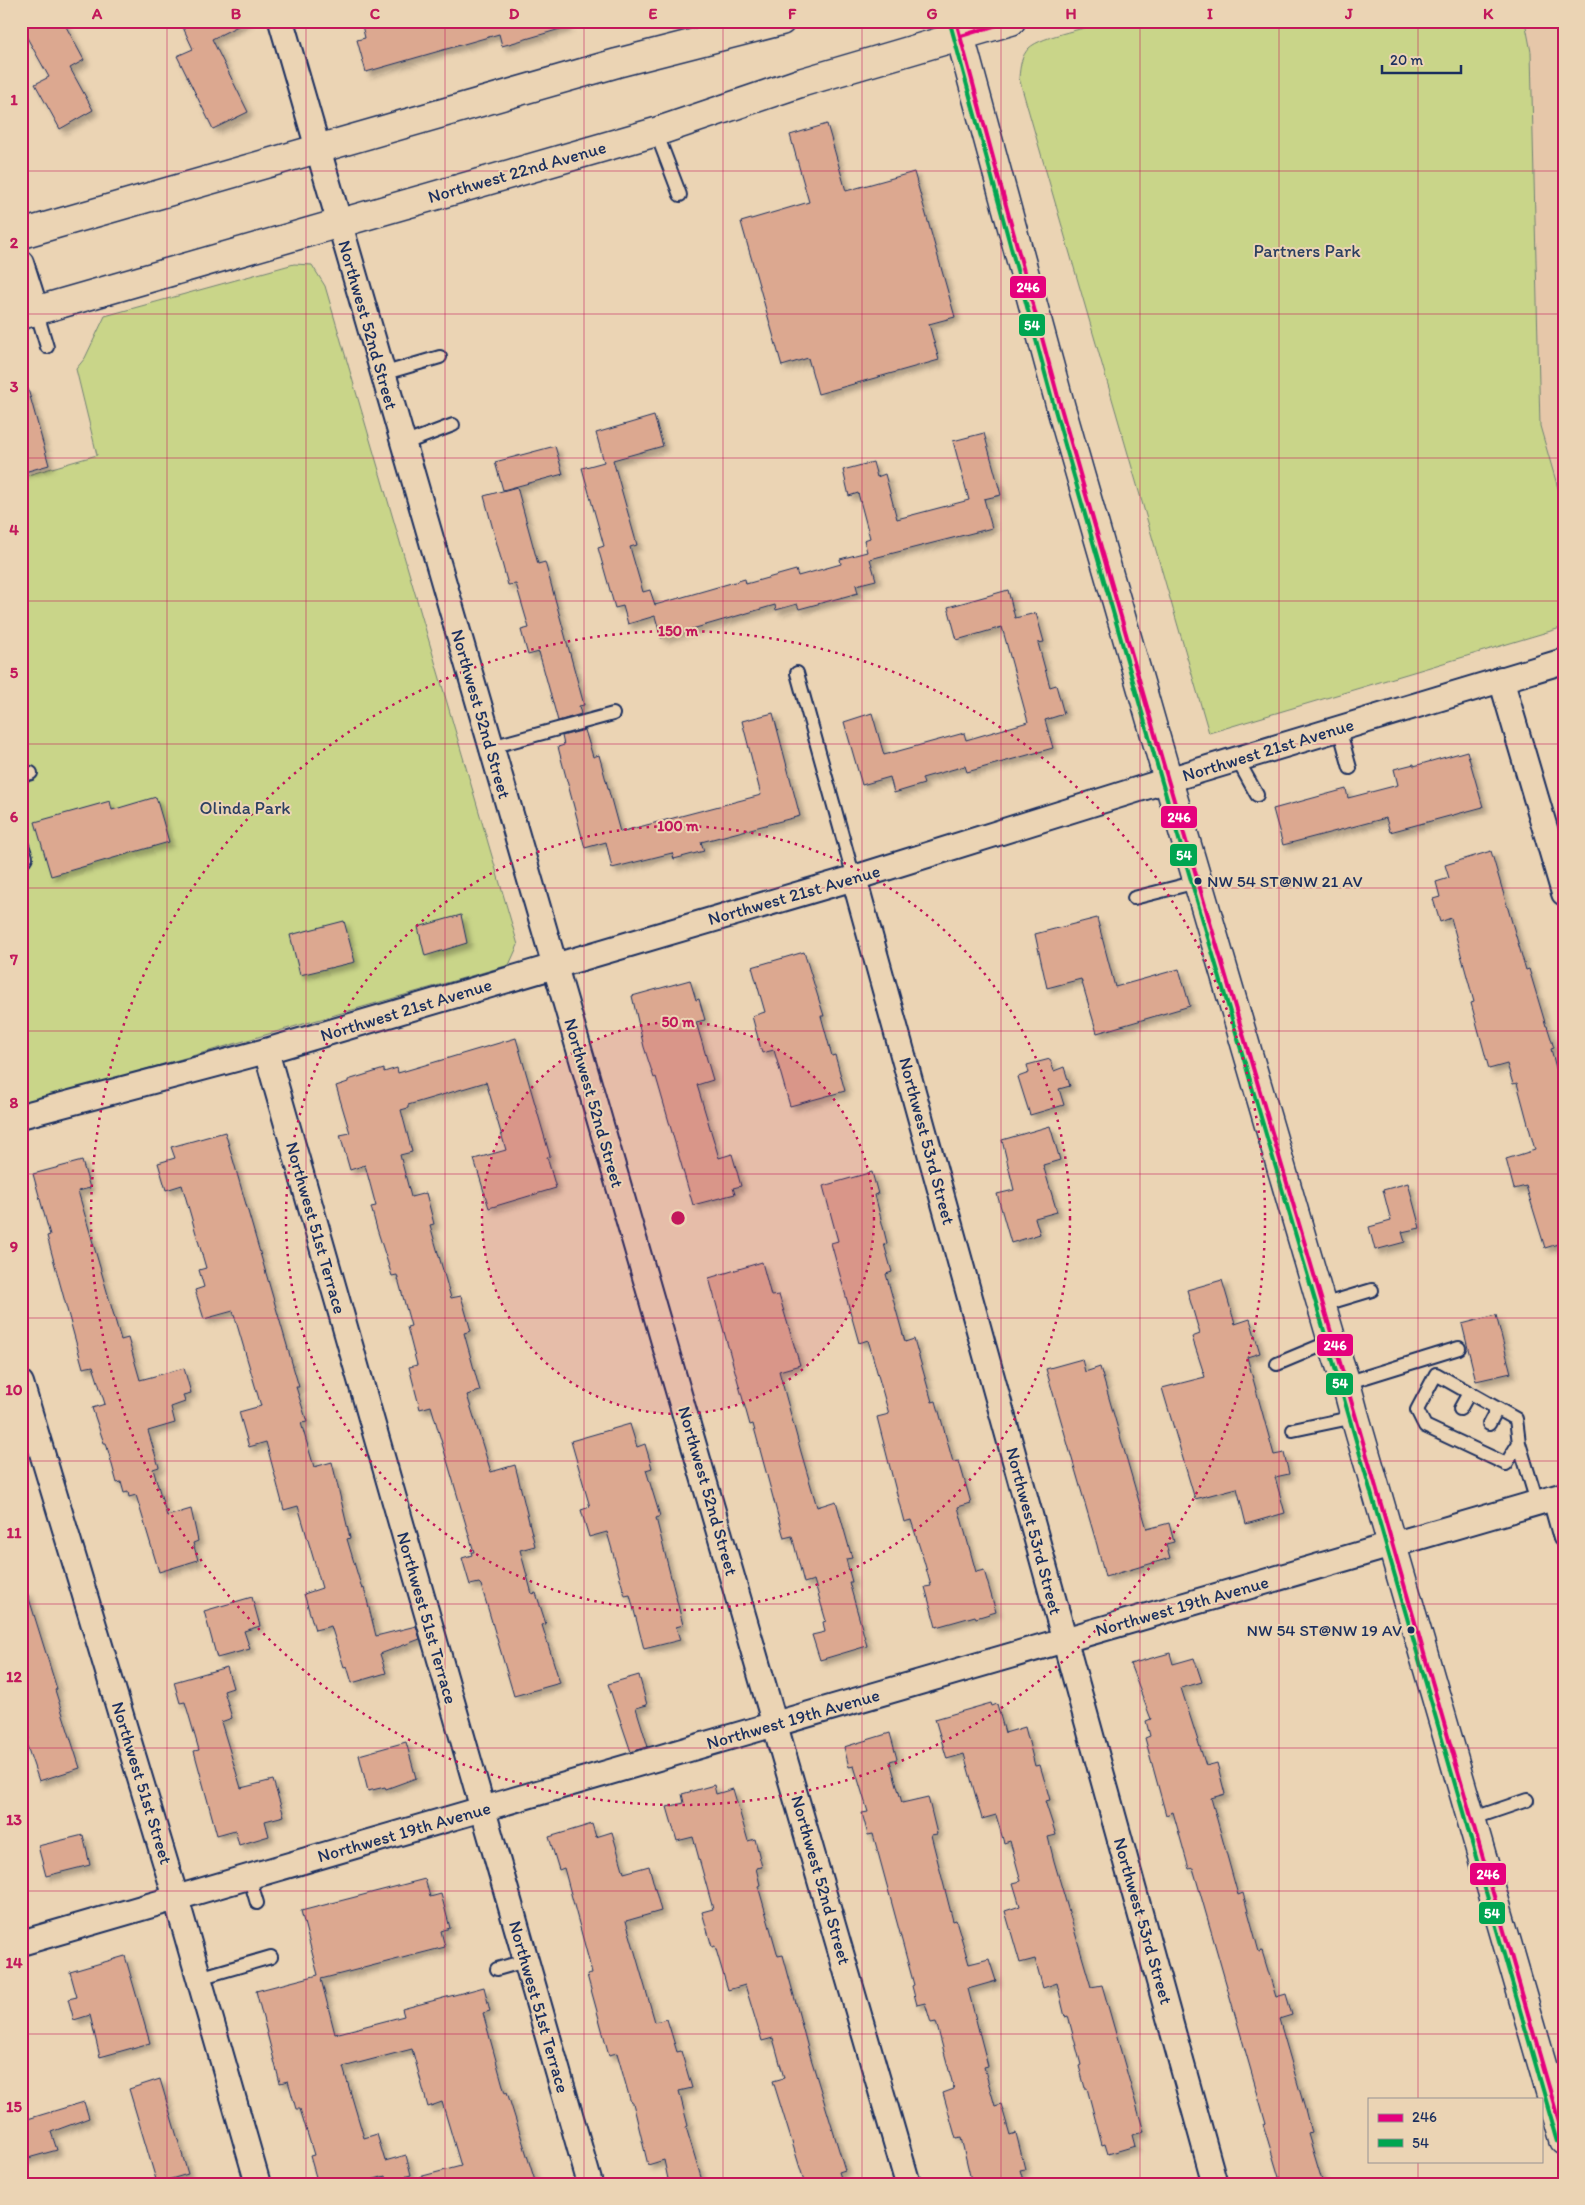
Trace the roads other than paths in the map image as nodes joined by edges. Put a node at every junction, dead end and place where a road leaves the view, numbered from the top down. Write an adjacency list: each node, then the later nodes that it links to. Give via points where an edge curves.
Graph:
1 (281, 21): 6 (street, Northwest 52nd Street)
2 (781, 21): 6 (main road, via 617,64)
3 (1011, 21): 4 (main road, Northwest 22nd Avenue)
4 (959, 28): 5 (main road, Northwest 22nd Avenue); 25 (main road, via 1061,408)
5 (656, 132): 7 (lane); 8 (main road, Northwest 22nd Avenue)
6 (318, 150): 8 (street, Northwest 52nd Street); 9 (main road)
7 (680, 196)
8 (339, 223): 11 (main road, Northwest 22nd Avenue); 14 (street, Northwest 52nd Street)
9 (21, 234)
10 (21, 263): 11 (street)
11 (29, 312): 12 (lane)
12 (46, 347)
13 (440, 357): 14 (lane)
14 (382, 374): 16 (street, Northwest 52nd Street)
15 (453, 425): 16 (lane)
16 (403, 444): 22 (street, Northwest 52nd Street)
17 (1564, 661): 19 (street, Northwest 21st Avenue)
18 (796, 673): 29 (lane)
19 (1501, 679): 21 (street, Northwest 21st Avenue); 31 (street)
20 (613, 714): 22 (lane)
21 (1339, 728): 23 (street, Northwest 21st Avenue); 24 (lane)
22 (491, 747): 33 (street, Northwest 52nd Street)
23 (1237, 759): 25 (street, Northwest 21st Avenue); 26 (lane)
24 (1350, 768)
25 (1168, 780): 29 (street, Northwest 21st Avenue); 30 (main road)
26 (1257, 795)
27 (21, 842): 28 (lane, via 26,857)
28 (21, 865)
29 (854, 878): 33 (street, Northwest 21st Avenue); 55 (street, Northwest 53rd Street)
30 (1198, 882): 32 (lane); 37 (main road)
31 (1564, 894)
32 (1134, 898)
33 (554, 966): 34 (street, Northwest 21st Avenue); 56 (street, Northwest 52nd Street)
34 (266, 1051): 35 (street, Northwest 21st Avenue); 58 (street, Northwest 51st Terrace)
35 (21, 1116)
36 (1372, 1290): 37 (lane)
37 (1322, 1305): 38 (main road)
38 (1332, 1341): 41 (lane); 44 (main road)
39 (1459, 1348): 40 (lane)
40 (1422, 1361): 42 (lane); 44 (lane)
41 (1277, 1364)
42 (1436, 1374): 45 (lane); 51 (lane, via 1418,1410 1425,1426 1447,1431 1506,1464)
43 (21, 1383): 61 (street, Northwest 51st Street)
44 (1346, 1383): 48 (main road)
45 (1469, 1393): 46 (lane); 47 (lane)
46 (1460, 1409)
47 (1497, 1409): 49 (lane); 51 (lane, via 1516,1420)
48 (1354, 1417): 50 (lane); 54 (main road)
49 (1488, 1424)
50 (1293, 1430)
51 (1519, 1443): 52 (lane)
52 (1550, 1499): 53 (lane); 54 (street, Northwest 19th Avenue)
53 (1560, 1539)
54 (1392, 1545): 55 (street, Northwest 19th Avenue); 59 (main road)
55 (1064, 1640): 56 (street, Northwest 19th Avenue); 72 (street, Northwest 53rd Street)
56 (776, 1724): 58 (street, Northwest 19th Avenue); 71 (street, Northwest 52nd Street)
57 (1526, 1800): 59 (lane)
58 (482, 1810): 60 (street, Northwest 19th Avenue); 65 (street, Northwest 51st Terrace)
59 (1471, 1819): 68 (main road)
60 (250, 1876): 61 (street, Northwest 19th Avenue); 62 (lane)
61 (176, 1898): 63 (street, Northwest 19th Avenue); 67 (street, Northwest 51st Street)
62 (257, 1903)
63 (21, 1943)
64 (271, 1957): 67 (lane)
65 (526, 1961): 66 (lane); 70 (street, Northwest 51st Terrace)
66 (497, 1969)
67 (199, 1978): 69 (street, Northwest 51st Street)
68 (1562, 2125)
69 (258, 2184)
70 (590, 2184)
71 (908, 2184)
72 (1215, 2184)

